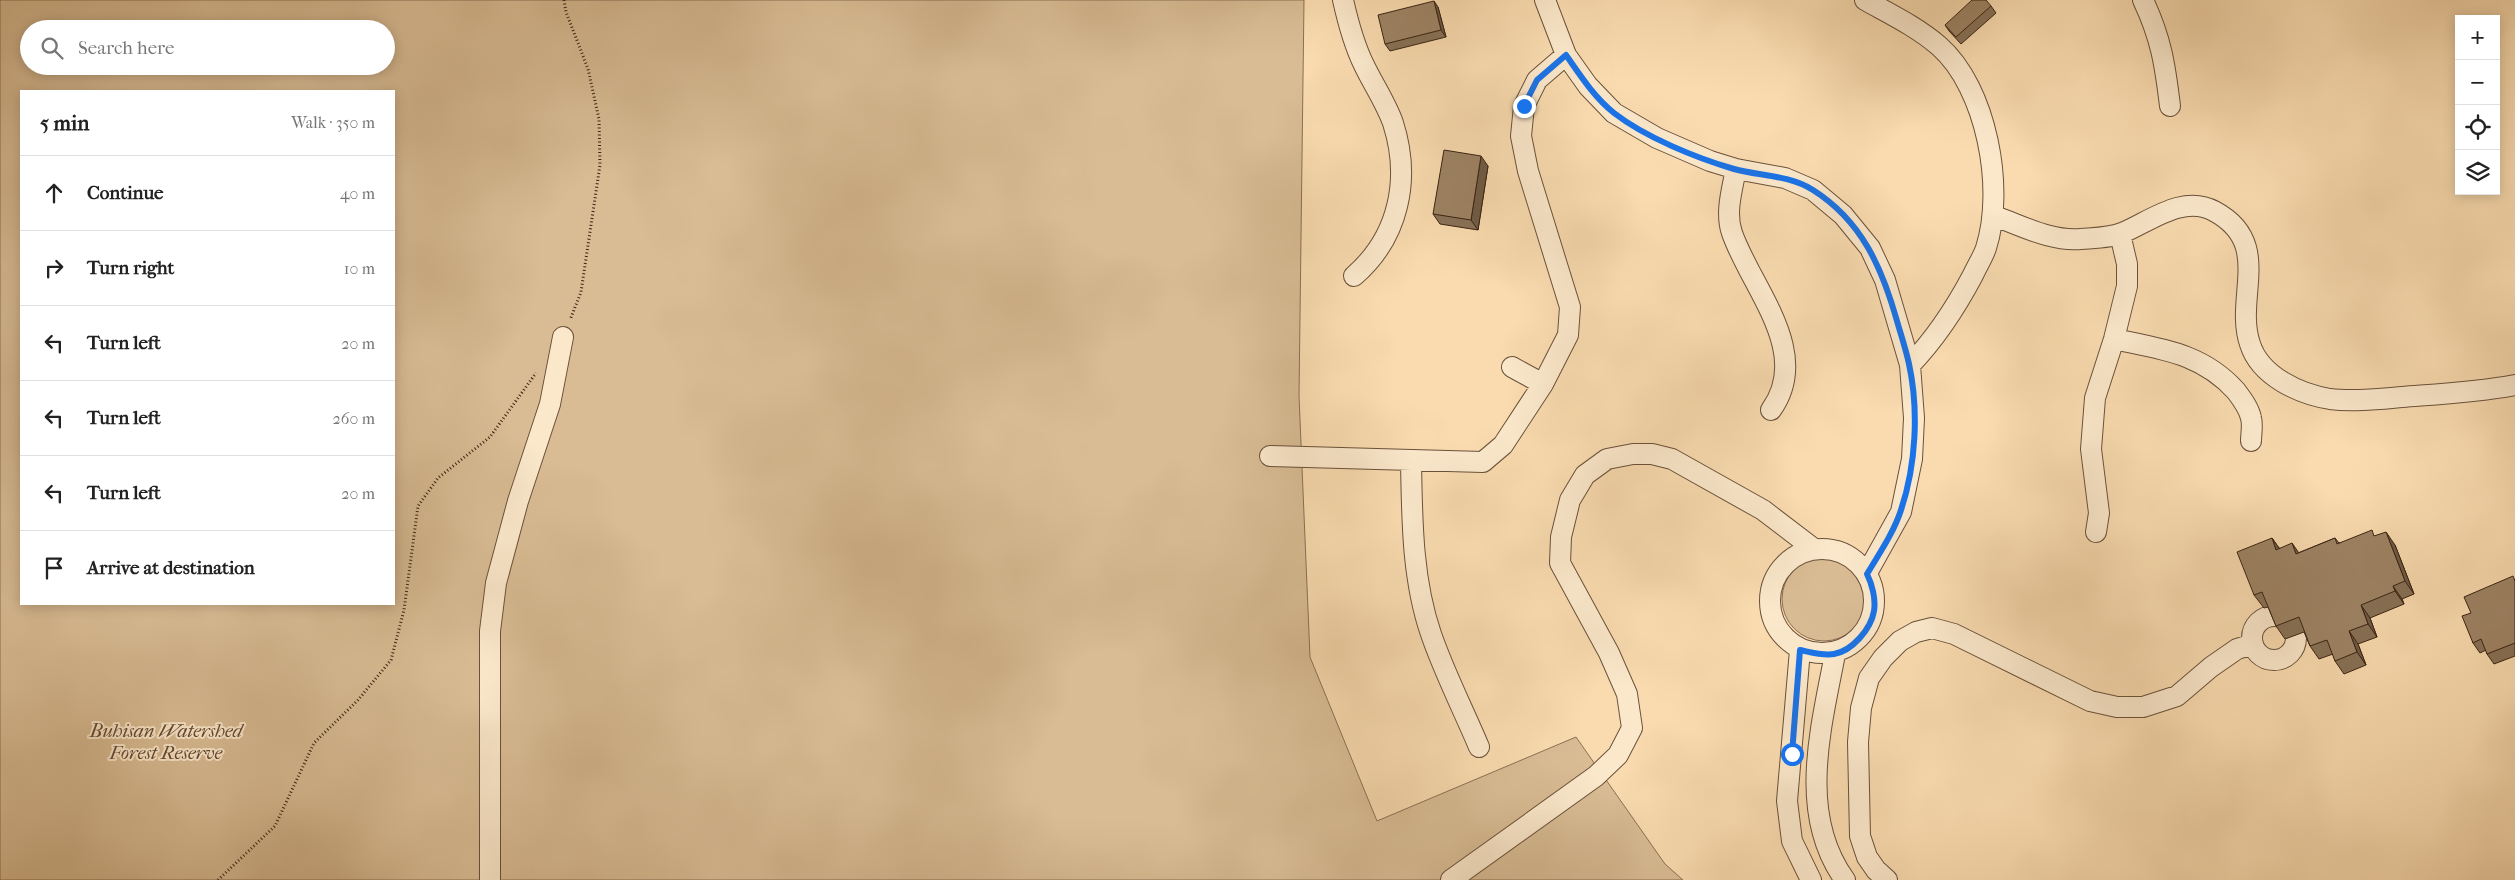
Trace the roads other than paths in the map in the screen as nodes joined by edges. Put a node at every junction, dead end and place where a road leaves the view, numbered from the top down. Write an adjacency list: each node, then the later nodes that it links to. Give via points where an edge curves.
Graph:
1 (1343, 0): 10 (street, via 1364,65 1393,123 1400,157 1401,193 1390,228 1380,249)
2 (1545, 0): 5 (street)
3 (1865, 0): 8 (street, via 1903,20 1934,42 1959,70 1986,128)
4 (2143, 0): 6 (street, via 2165,61)
5 (1566, 55): 7 (street, via 1588,86 1614,112 1657,138); 15 (street, via 1537,80 1524,106 1521,136 1528,172 1570,307 1568,335)
6 (2170, 106)
7 (1736, 169): 13 (street, via 1785,178 1813,190 1843,215 1870,248 1885,280); 17 (street, via 1728,216 1732,234 1769,306 1781,339 1786,374 1781,396)
8 (1994, 216): 9 (street, via 2054,237 2079,240); 13 (street, via 1986,249 1965,290 1945,324)
9 (2120, 234): 12 (street, via 2127,264 2127,286); 16 (street, via 2175,208 2192,206 2213,210 2250,238 2245,312 2250,344 2261,365 2302,392 2331,399 2382,399)
10 (1354, 276)
11 (563, 338): 28 (street, via 550,404 523,484 496,583 490,631)
12 (2114, 339): 18 (street, via 2202,362 2227,381 2244,401 2251,418); 21 (street, via 2094,398 2091,449 2099,513)
13 (1910, 365): 23 (street, via 1914,418 1908,481 1901,512)
14 (1512, 367): 15 (street)
15 (1543, 384): 20 (street, via 1503,445 1483,462)
16 (2515, 385)
17 (1771, 410)
18 (2251, 441)
19 (1270, 456): 20 (street)
20 (1411, 460): 27 (street, via 1413,538 1421,594 1431,634)
21 (2096, 532)
22 (1814, 549): 23 (street, via 1844,553); 25 (street, via 1802,552 1782,567 1771,588 1769,600 1774,624 1780,634); 29 (street, via 1763,510 1672,459 1633,454 1607,459 1585,476 1570,500 1560,537 1560,562 1609,653 1627,694 1632,728 1618,755 1596,776)
23 (1867, 574): 26 (street, via 1872,585 1874,609 1871,621 1857,642)
24 (2253, 644): 32 (street, via 2237,649 2211,667 2178,696 2143,707 2117,707 2090,701 1954,634 1932,628 1900,641 1869,678 1861,708 1858,742 1860,836 1867,857)
25 (1800, 650): 26 (street); 30 (street, via 1787,801 1792,841)
26 (1835, 654): 31 (street, via 1824,714 1816,786 1817,813 1826,846)
27 (1479, 747)
28 (490, 880)
29 (1451, 880)
30 (1811, 880)
31 (1845, 880)
32 (1888, 880)

